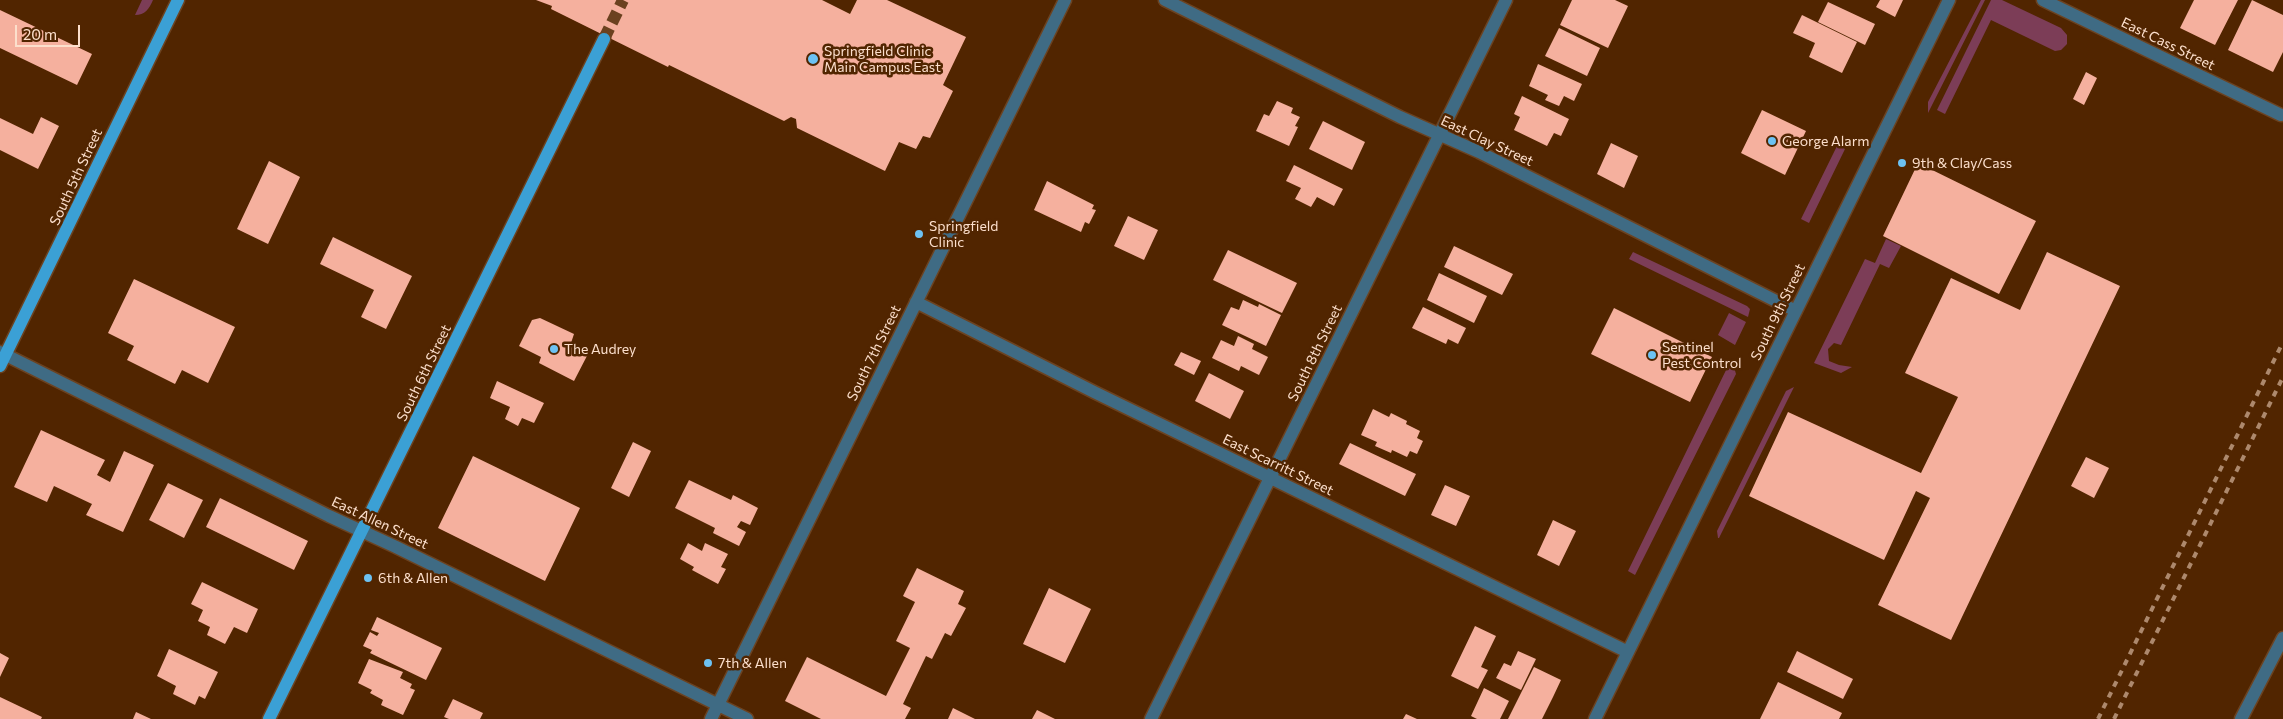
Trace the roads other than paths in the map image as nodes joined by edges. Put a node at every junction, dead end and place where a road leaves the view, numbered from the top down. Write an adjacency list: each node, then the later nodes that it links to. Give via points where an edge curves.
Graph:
1 (178, 0): 12 (main road, South 5th Street)
2 (1065, 0): 10 (street, South 7th Street)
3 (1165, 0): 9 (street, East Clay Street)
4 (1506, 0): 9 (street, South 8th Street)
5 (1949, 0): 11 (street, South 9th Street)
6 (2043, 0): 8 (street, East Cass Street)
7 (604, 39): 14 (main road, South 6th Street)
8 (2281, 115)
9 (1440, 135): 11 (street, East Clay Street); 13 (street, South 8th Street)
10 (916, 302): 13 (street, East Scarritt Street); 17 (street, South 7th Street)
11 (1796, 311): 16 (street, South 9th Street)
12 (2, 358): 14 (street, East Allen Street)
13 (1270, 478): 16 (street, East Scarritt Street); 21 (street, South 8th Street)
14 (362, 531): 17 (street, East Allen Street); 18 (main road, South 6th Street)
15 (2283, 638): 23 (street)
16 (1628, 652): 22 (street, South 9th Street)
17 (718, 705): 19 (street, South 7th Street); 20 (street, East Allen Street)
18 (269, 719)
19 (711, 719)
20 (747, 719)
21 (1152, 719)
22 (1595, 719)
23 (2241, 719)

